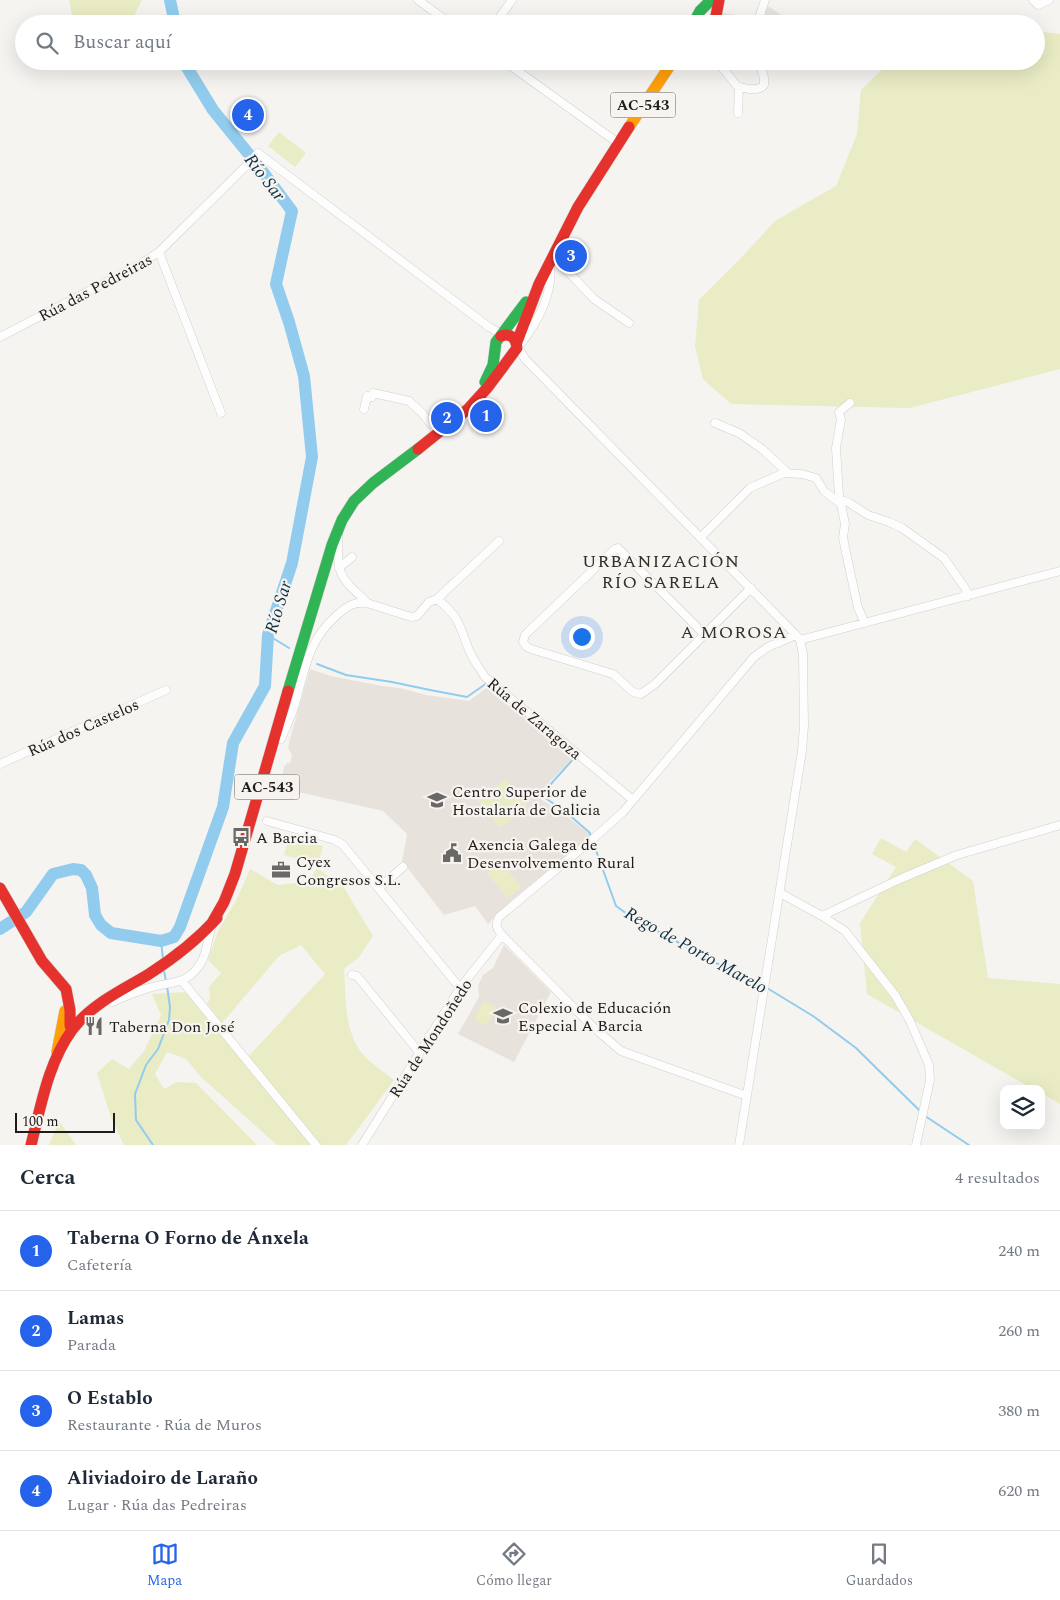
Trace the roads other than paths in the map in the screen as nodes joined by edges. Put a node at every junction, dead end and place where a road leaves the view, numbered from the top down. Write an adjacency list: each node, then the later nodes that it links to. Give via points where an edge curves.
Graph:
1 (418, 0): 8 (street)
2 (512, 0): 9 (street)
3 (720, 0): 7 (main road)
4 (765, 0): 10 (street)
5 (1033, 0): 6 (street, via 1038,5)
6 (1049, 0)
7 (706, 12)
8 (439, 15)
9 (501, 15)
10 (760, 15)
11 (517, 70): 17 (street)
12 (667, 70): 17 (main road, AC-543)
13 (724, 70): 15 (street)
14 (762, 70): 15 (street, via 764,85 761,88)
15 (739, 87): 16 (street)
16 (738, 113)
17 (618, 143): 19 (main road, AC-543, via 578,207)
18 (159, 252): 21 (street, Rúa das Pedreiras, via 256,155); 22 (street, Rúa das Pedreiras); 27 (street)
19 (551, 260): 20 (street, via 594,299); 23 (main road, AC-543); 23 (street, via 551,282 534,324)
20 (629, 324)
21 (489, 327): 23 (street); 23 (street)
22 (0, 337)
23 (508, 345): 25 (main road, AC-543); 25 (main road, AC-543, via 488,387); 33 (street, via 525,358)
24 (850, 403): 31 (street, via 840,412 836,448)
25 (471, 406): 29 (main road, AC-543)
26 (364, 409): 29 (street, via 368,396 373,394 408,400)
27 (221, 413)
28 (715, 423): 30 (street, via 739,433)
29 (439, 434): 32 (main road, AC-543, via 366,489 351,505)
30 (788, 473): 31 (street, via 816,478 824,491); 33 (street, via 750,488)
31 (841, 504): 39 (street, via 848,502 868,515 902,528 944,558); 43 (street, via 845,524 844,548 858,608)
32 (338, 528): 36 (street); 42 (main road, AC-543)
33 (701, 537): 38 (street)
34 (499, 541): 40 (street)
35 (352, 557): 36 (street)
36 (338, 568): 41 (street, via 342,577)
37 (1060, 571): 39 (street)
38 (751, 588): 46 (street); 47 (street)
39 (968, 596): 43 (street)
40 (437, 599): 41 (street, via 429,602 415,617); 51 (street, Rúa de Zaragoza, via 454,613 470,652 485,677)
41 (367, 603): 45 (street, via 347,607)
42 (315, 604): 44 (main road, AC-543); 59 (main road, AC-543, via 235,874)
43 (865, 622): 47 (street)
44 (310, 627): 45 (street, via 315,631); 49 (main road, AC-543)
45 (324, 627): 49 (street, via 312,647)
46 (704, 634): 46 (street, via 618,548 523,639 531,648 613,674 638,694 646,692)
47 (798, 637): 51 (street, via 768,647 754,657); 57 (street, via 803,654 804,739)
48 (166, 690): 50 (street, Rúa dos Castelos)
49 (281, 739): 59 (main road, AC-543, via 241,875 227,904)
50 (0, 764)
51 (633, 800): 60 (street, via 612,823 499,917 496,925)
52 (267, 821): 56 (street, via 344,845)
53 (1060, 825): 58 (street, via 957,855)
54 (403, 867): 56 (street)
55 (0, 888): 65 (main road, via 42,961 64,986)
56 (379, 888): 64 (street)
57 (780, 893): 58 (street); 70 (street)
58 (822, 916): 76 (street, via 845,931 895,995 929,1065 930,1080)
59 (212, 923): 62 (main road, AC-543, via 179,954); 63 (street, via 202,960 193,972)
60 (502, 935): 64 (street, Rúa de Mondoñedo); 70 (street, via 621,1051)
61 (352, 975): 68 (street)
62 (141, 979): 66 (main road, AC-543); 66 (main road, AC-543)
63 (178, 982): 66 (street, via 152,987); 73 (street)
64 (460, 988): 68 (street, Rúa de Mondoñedo)
65 (69, 1005): 66 (main road, via 77,1015); 67 (main road)
66 (98, 1008): 67 (main road, AC-543); 69 (main road, AC-543, via 72,1042)
67 (67, 1030): 69 (main road); 71 (main road, AC-543)
68 (419, 1052): 74 (street, Rúa de Mondoñedo)
69 (51, 1092): 72 (main road, AC-543)
70 (747, 1096): 75 (street)
71 (30, 1145)
72 (37, 1145)
73 (316, 1145)
74 (362, 1145)
75 (739, 1145)
76 (916, 1145)

